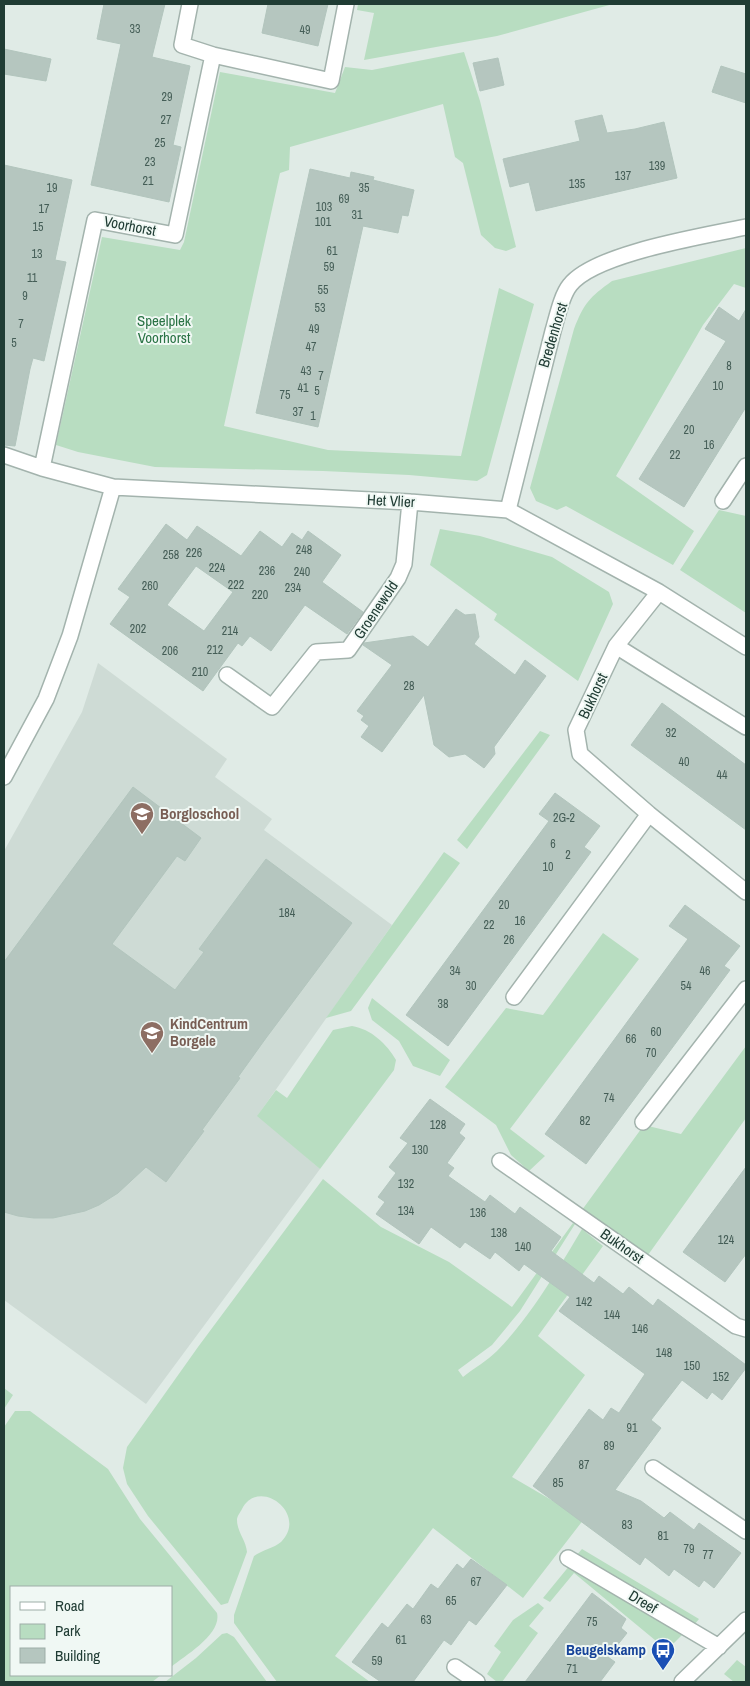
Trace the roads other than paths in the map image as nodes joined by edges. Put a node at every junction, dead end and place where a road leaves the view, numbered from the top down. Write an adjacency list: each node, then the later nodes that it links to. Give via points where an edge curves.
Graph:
1 (190, 4): 3 (street, via 182,46)
2 (346, 4): 3 (street, via 331,80)
3 (213, 55): 7 (street, Voorhorst, via 175,235 95,220)
4 (746, 227): 11 (street, Bredenhorst, via 626,254 582,275 570,285 553,331)
5 (4, 455): 7 (street, Het Vlier)
6 (746, 466): 9 (street)
7 (42, 468): 8 (street, Het Vlier)
8 (113, 487): 10 (street, Het Vlier); 17 (street, via 70,636 46,699)
9 (723, 501)
10 (410, 502): 11 (street, Het Vlier); 15 (street, Groenewold, via 404,564 398,578 348,650 316,652 272,707)
11 (508, 510): 12 (street, Het Vlier)
12 (659, 592): 13 (street, Bukhorst); 14 (street, Het Vlier)
13 (616, 646): 16 (street); 18 (street, Bukhorst, via 576,730 580,754)
14 (746, 647)
15 (228, 675)
16 (746, 727)
17 (4, 777)
18 (649, 814): 19 (street, Bukhorst); 21 (street)
19 (746, 892)
20 (746, 989): 22 (street)
21 (514, 997)
22 (643, 1122)
23 (500, 1160): 24 (street, Bukhorst, via 736,1326)
24 (746, 1329)
25 (653, 1468): 26 (street)
26 (746, 1531)
27 (568, 1558): 29 (street, Dreef)
28 (745, 1624): 29 (street)
29 (719, 1647): 32 (street)
30 (456, 1667): 31 (street)
31 (477, 1682)
32 (682, 1682)

